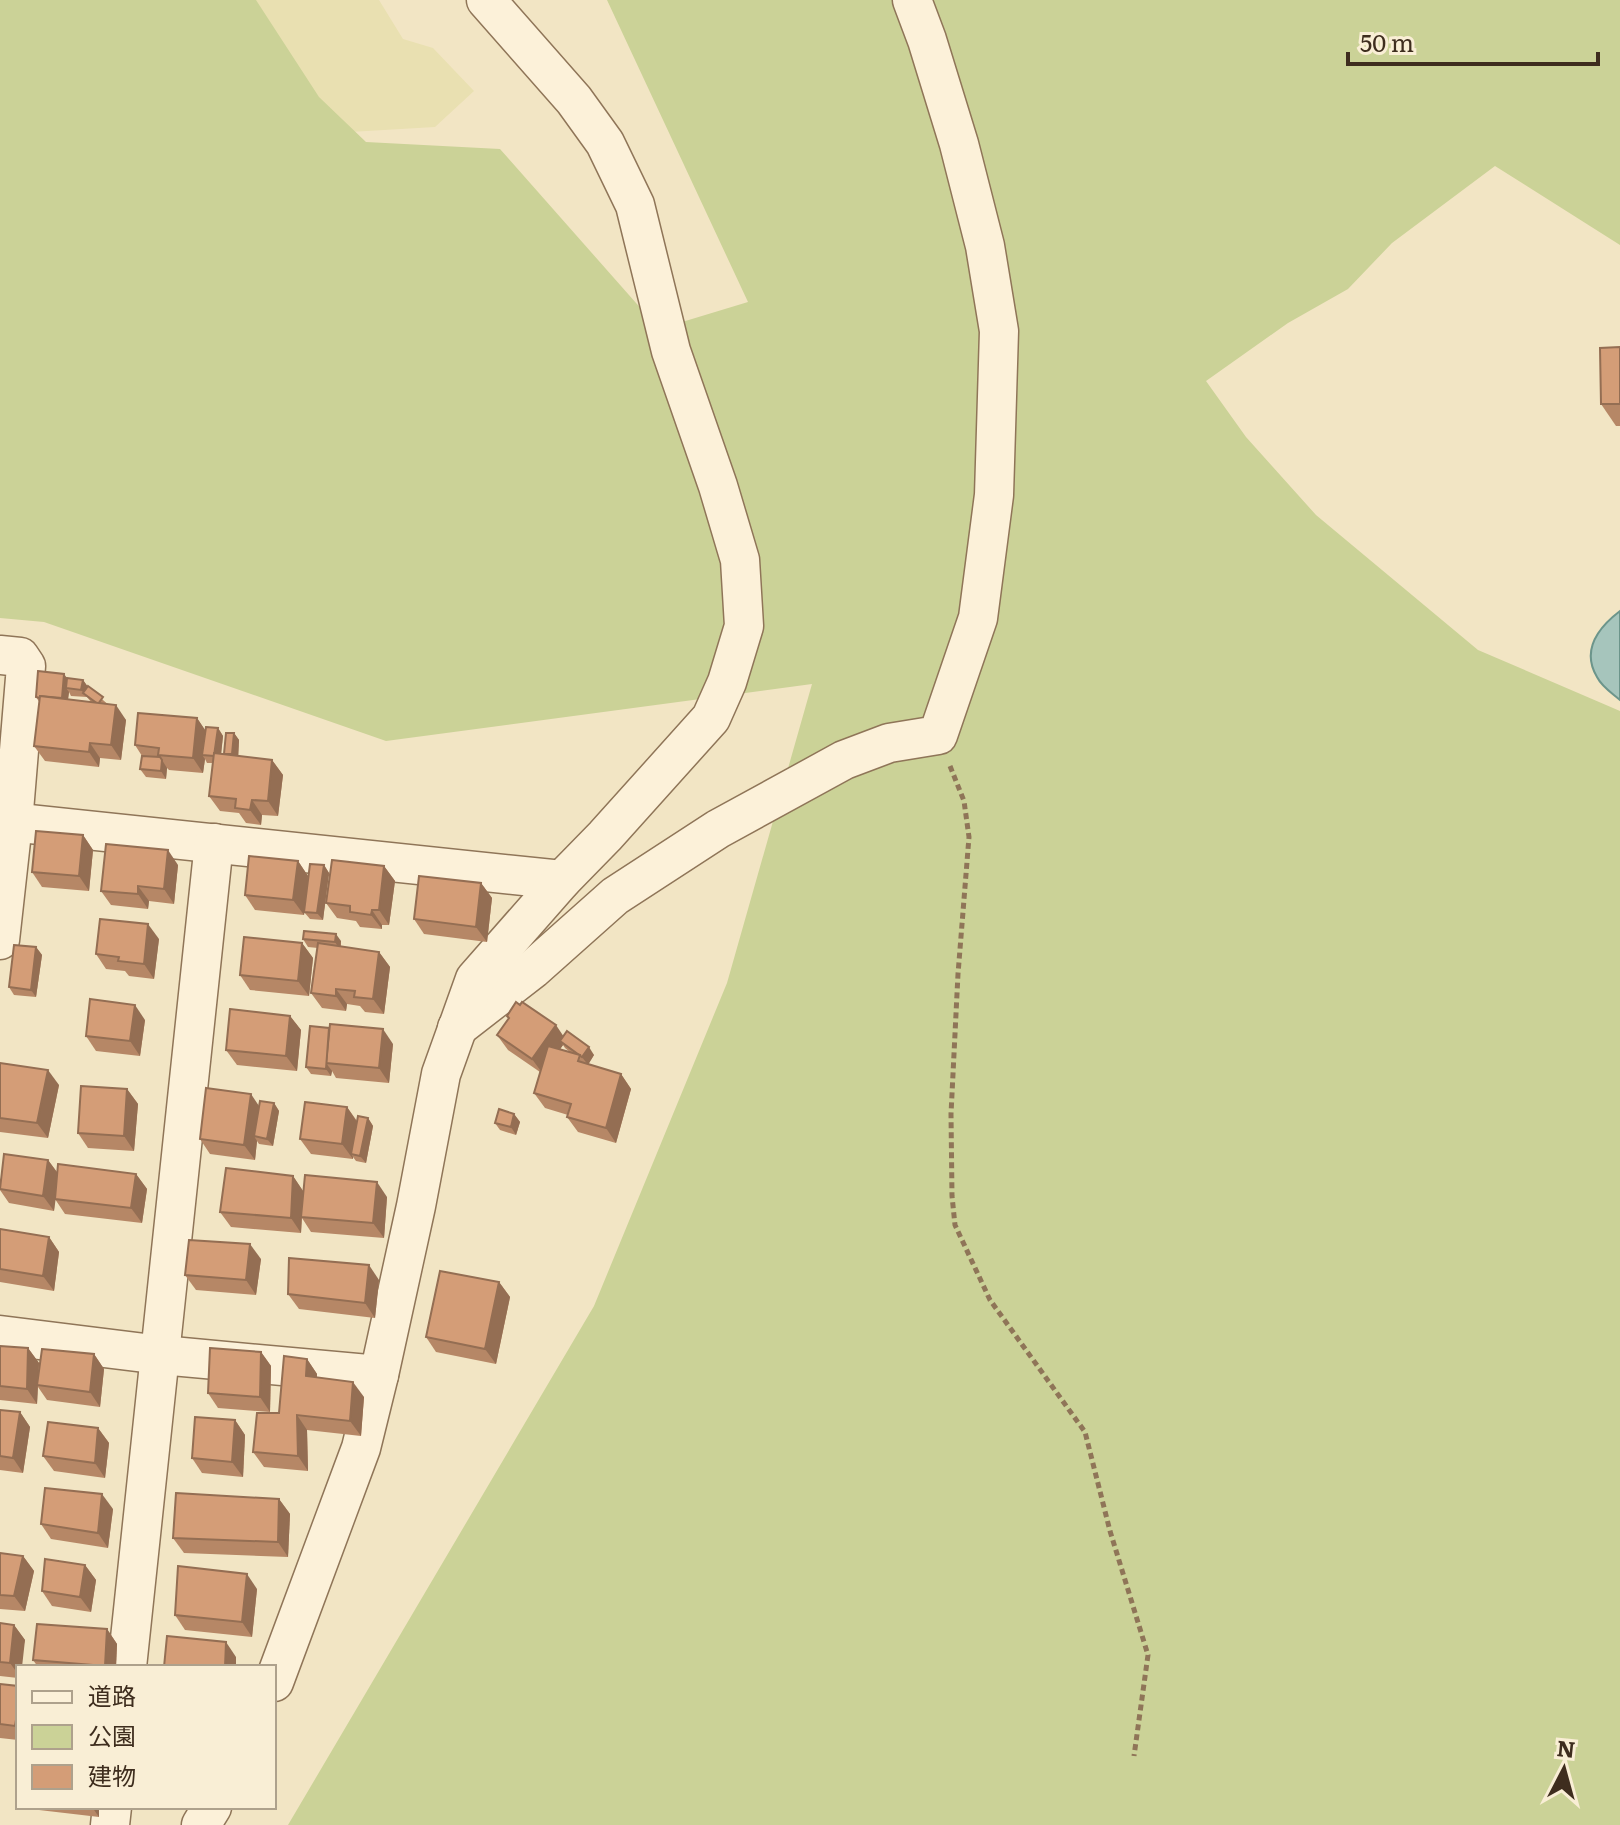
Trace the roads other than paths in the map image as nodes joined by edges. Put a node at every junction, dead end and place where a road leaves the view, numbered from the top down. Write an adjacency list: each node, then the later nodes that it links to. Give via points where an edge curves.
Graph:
1 (486, 0): 6 (street, via 574,100 605,143 635,205 671,351 740,560 744,626 711,718)
2 (912, 0): 8 (street, via 959,144 985,246 999,331 994,495 978,618 938,735 889,743 844,760 718,829 615,896)
3 (0, 655): 4 (street, via 20,657 26,666)
4 (6, 822): 5 (street); 7 (street)
5 (214, 843): 6 (street); 10 (street)
6 (562, 880): 8 (street, via 475,979)
7 (0, 940)
8 (456, 1028): 11 (street, via 441,1074)
9 (0, 1335): 10 (street)
10 (161, 1355): 11 (street); 12 (street)
11 (379, 1375): 13 (street, via 361,1448)
12 (127, 1665)
13 (276, 1677)

